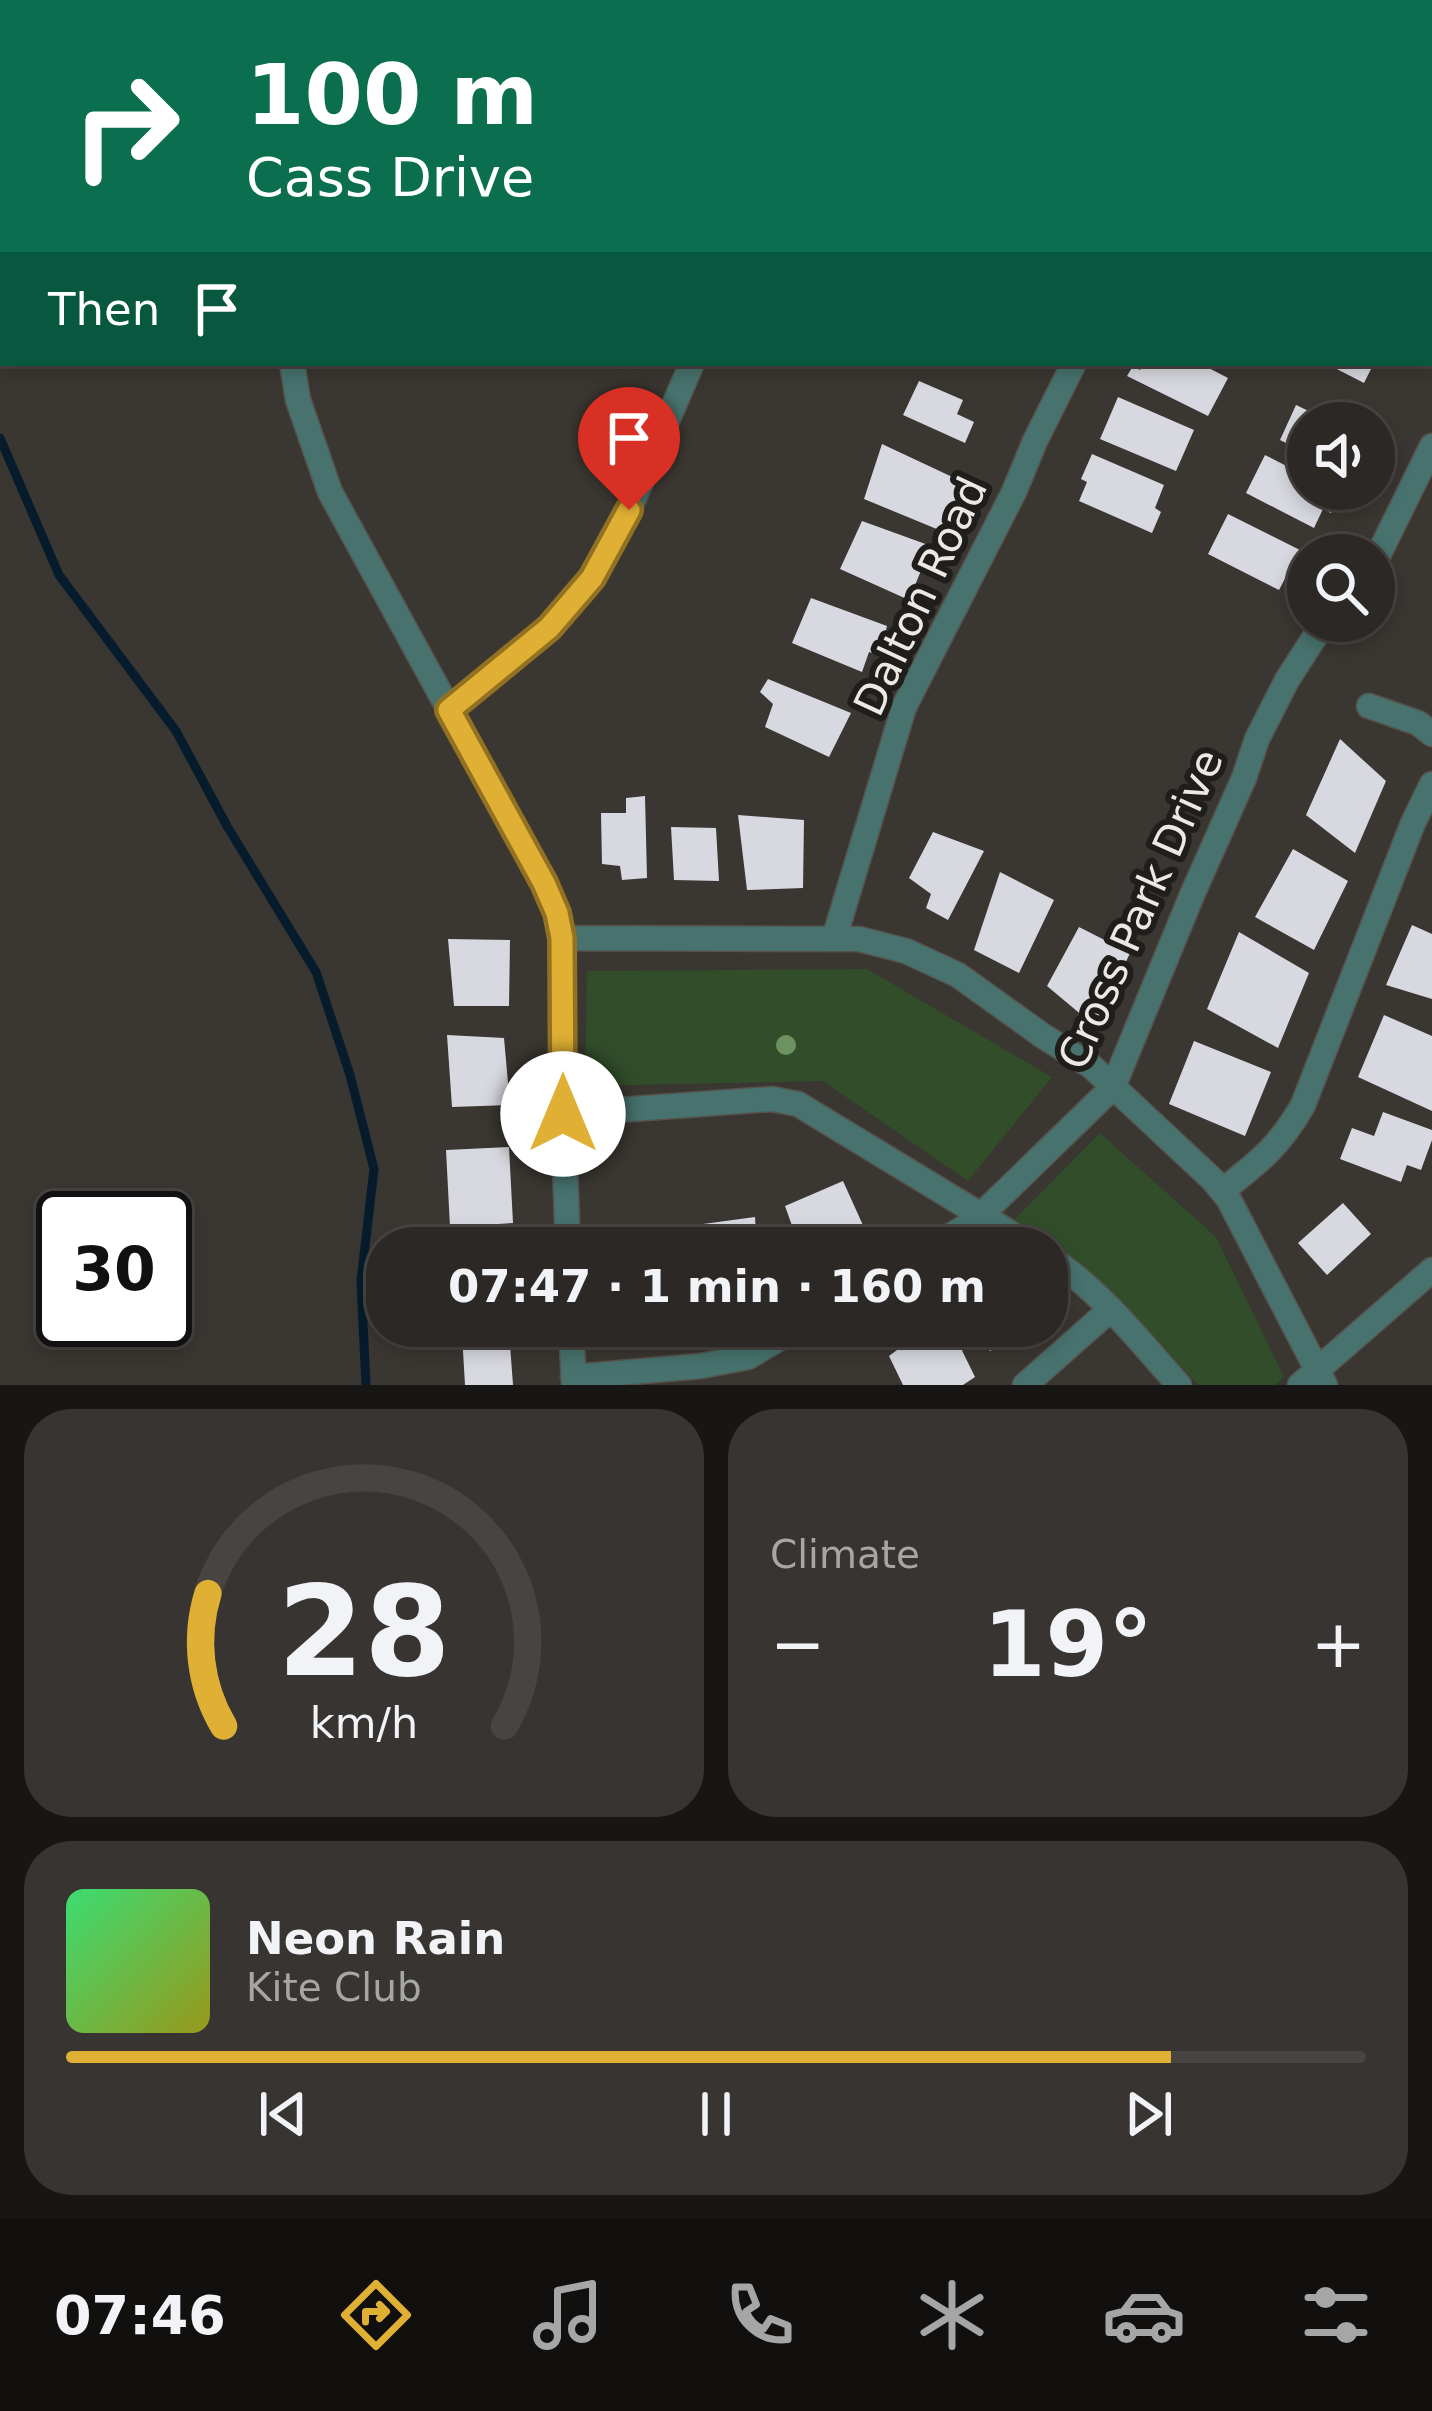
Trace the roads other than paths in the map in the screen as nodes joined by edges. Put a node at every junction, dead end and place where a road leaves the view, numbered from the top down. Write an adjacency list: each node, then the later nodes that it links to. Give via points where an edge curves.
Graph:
1 (292, 366): 8 (street, via 330,492)
2 (691, 366): 8 (street, via 592,578 549,628)
3 (1072, 366): 12 (street, Dalton Road, via 904,707)
4 (1432, 446): 5 (street)
5 (1389, 534)
6 (1311, 642): 13 (street, Cross Park Drive, via 1257,739)
7 (1369, 706): 9 (street)
8 (449, 710): 11 (street, via 544,883)
9 (1432, 734)
10 (1432, 784): 15 (street, via 1303,1105 1269,1154)
11 (562, 938): 12 (street); 14 (street)
12 (835, 939): 13 (street, via 906,951 958,975)
13 (1113, 1087): 15 (street); 16 (street, Cross Park Drive)
14 (563, 1114): 16 (street, via 798,1104); 17 (street)
15 (1222, 1191): 25 (street)
16 (982, 1214): 18 (street, Cross Park Drive); 19 (street)
17 (567, 1227)
18 (962, 1227)
19 (1002, 1227)
20 (1068, 1269): 22 (street)
21 (1432, 1270): 25 (street)
22 (1111, 1309): 27 (street); 28 (street)
23 (572, 1347): 26 (street)
24 (765, 1347): 26 (street, via 701,1366)
25 (1314, 1380)
26 (574, 1381)
27 (1025, 1385)
28 (1179, 1385)

